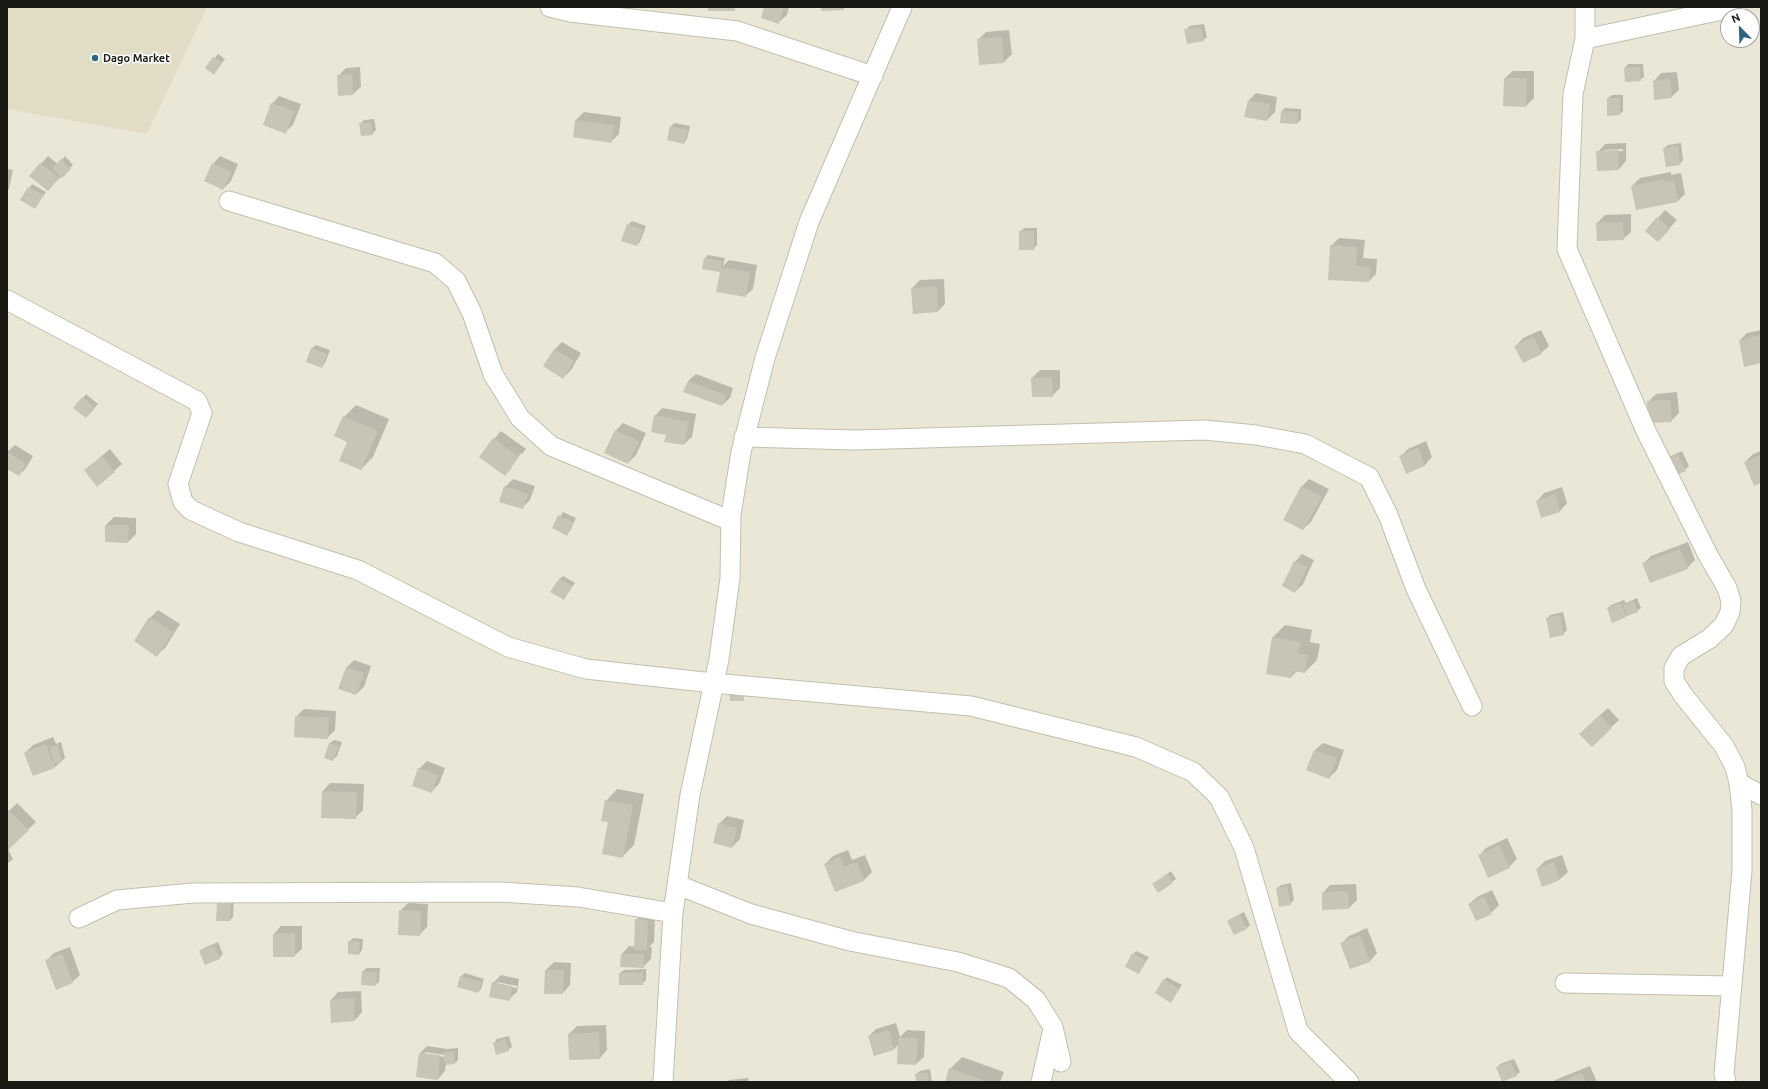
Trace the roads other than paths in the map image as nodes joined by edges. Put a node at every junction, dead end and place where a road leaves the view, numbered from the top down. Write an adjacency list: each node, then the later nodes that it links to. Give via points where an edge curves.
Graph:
1 (550, 7): 6 (street, via 570,12 737,31)
2 (902, 7): 6 (street)
3 (1585, 7): 5 (street)
4 (1736, 7): 5 (street)
5 (1585, 39): 13 (street, via 1573,94 1567,249 1646,431 1727,588 1731,602 1724,625 1709,639 1681,656 1674,668 1674,681 1724,746)
6 (873, 76): 9 (street, via 809,222 765,358)
7 (230, 201): 10 (street, via 435,263 456,281 472,313 493,374 520,418 551,446)
8 (7, 300): 11 (street, via 197,401 202,413 178,484 183,502 191,510 239,532 358,570 508,647 586,669)
9 (744, 438): 10 (street); 12 (street, via 855,440 1204,430 1256,435 1305,444 1369,477 1388,515 1416,589)
10 (731, 521): 11 (street, via 730,578 719,659)
11 (713, 683): 15 (street, via 690,795); 24 (street, via 971,706 1136,747 1193,772 1219,797 1244,848 1298,1031)
12 (1472, 706)
13 (1739, 783): 14 (street); 19 (street, via 1742,810 1742,871)
14 (1761, 794)
15 (678, 885): 16 (street); 20 (street, via 751,914 850,941 958,962 1009,978 1036,1000)
16 (673, 914): 17 (street, via 578,897 501,892 193,893 117,900); 22 (street)
17 (79, 918)
18 (1565, 983): 19 (street)
19 (1731, 986): 25 (street, via 1724,1074)
20 (1053, 1027): 21 (street); 23 (street)
21 (1061, 1062)
22 (663, 1082)
23 (1041, 1082)
24 (1349, 1082)
25 (1726, 1082)

